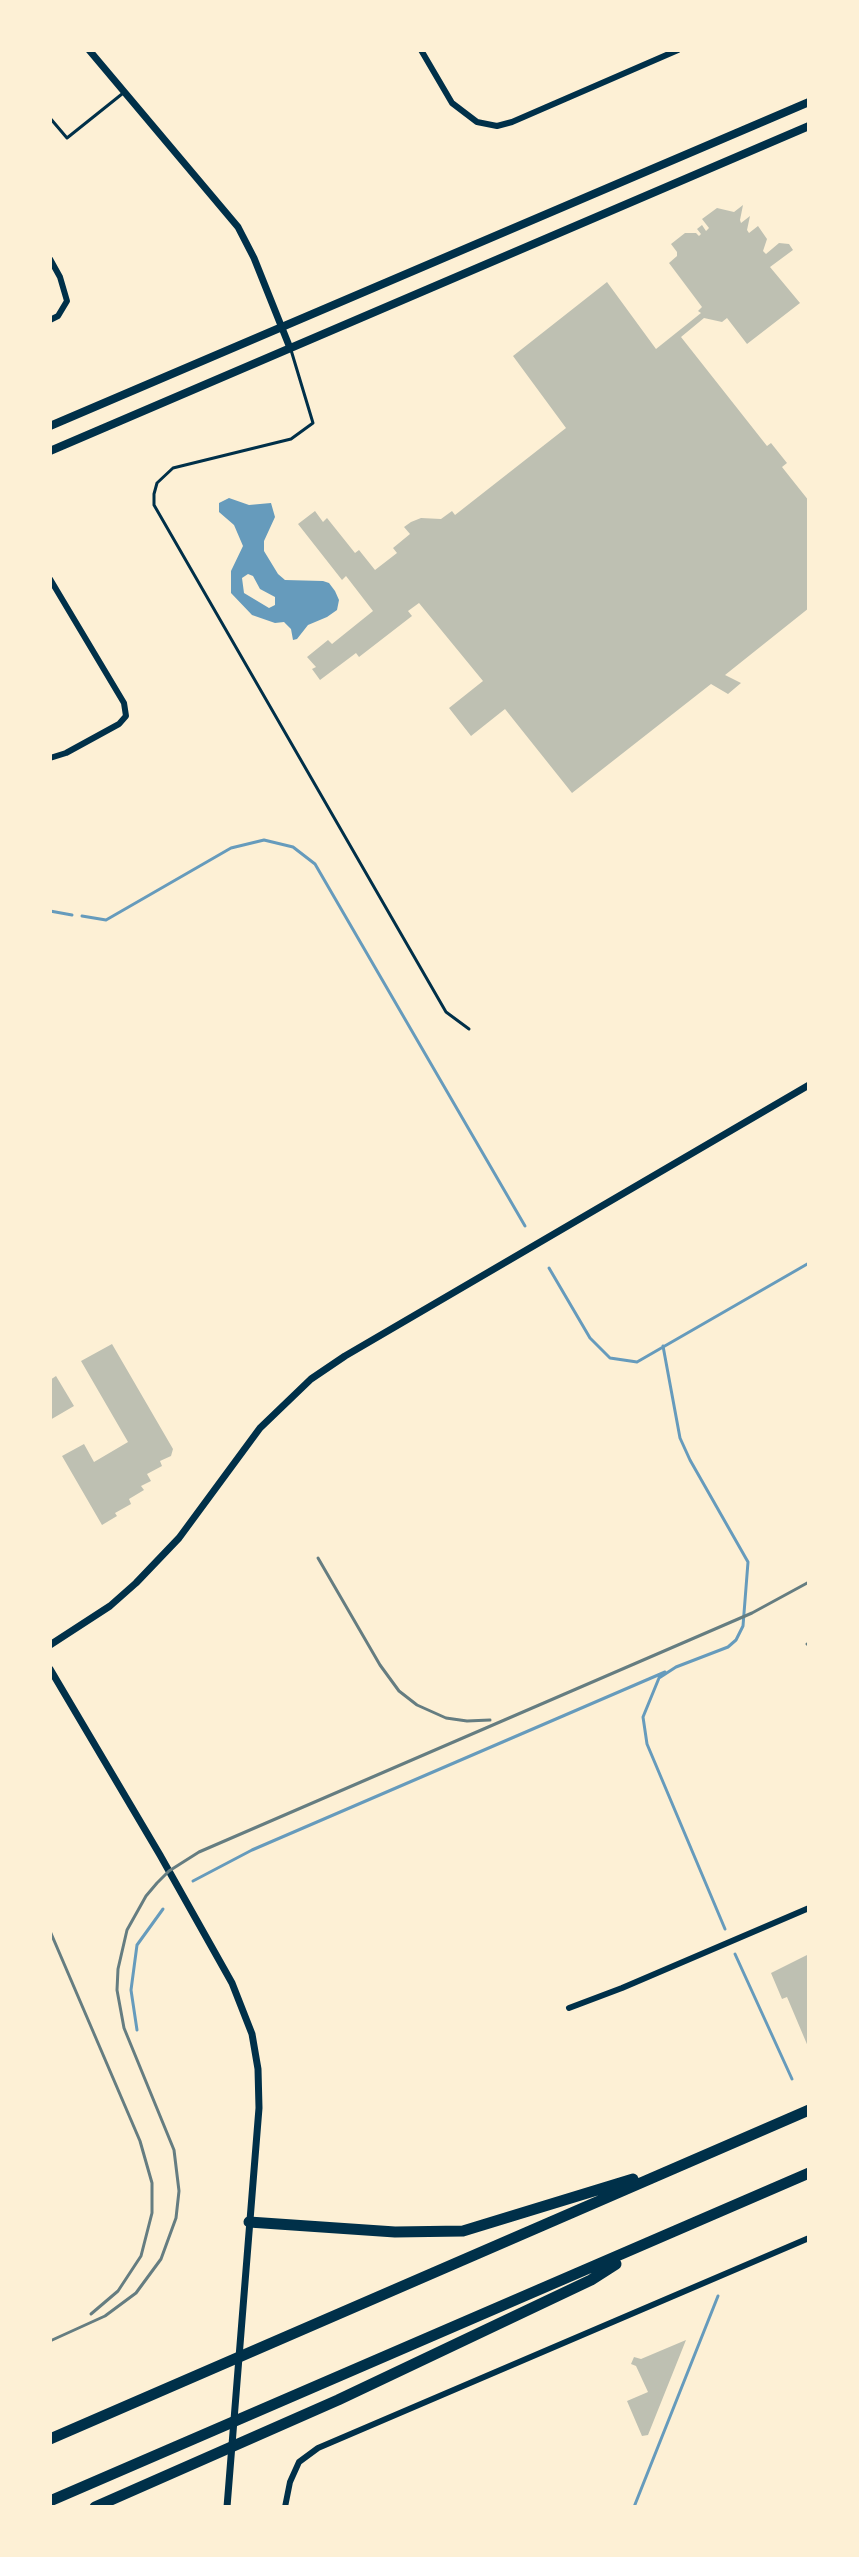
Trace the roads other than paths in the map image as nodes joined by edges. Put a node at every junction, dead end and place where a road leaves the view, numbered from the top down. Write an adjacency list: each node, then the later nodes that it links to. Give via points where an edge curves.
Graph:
1 (89, 50): 4 (street)
2 (421, 50): 3 (street, via 452,103 477,122 497,126)
3 (678, 50)
4 (125, 91): 6 (lane, via 67,138); 10 (street, via 238,227)
5 (809, 102): 10 (main road)
6 (50, 118)
7 (809, 126): 11 (main road)
8 (50, 259): 9 (street, via 67,301)
9 (50, 320)
10 (283, 327): 11 (street); 12 (main road)
11 (290, 348): 13 (main road); 16 (lane, via 313,423 291,439 173,468 157,483 154,505 446,1012)
12 (50, 426)
13 (50, 451)
14 (50, 579): 15 (street, via 124,703 126,716)
15 (50, 758)
16 (469, 1029)
17 (809, 1085): 18 (street, via 311,1379 260,1428 179,1538 136,1583)
18 (50, 1645)
19 (50, 1669): 25 (street, via 245,2011 258,2069 259,2108)
20 (809, 1908): 21 (street)
21 (569, 2008)
22 (809, 2110): 23 (highway)
23 (665, 2171): 25 (highway, via 463,2231); 28 (highway)
24 (809, 2173): 27 (highway)
25 (249, 2222): 31 (street)
26 (809, 2238): 32 (street, via 318,2448 299,2462)
27 (642, 2247): 29 (highway); 30 (highway, via 591,2280)
28 (50, 2439)
29 (50, 2501)
30 (95, 2507)
31 (227, 2507)
32 (285, 2507)

